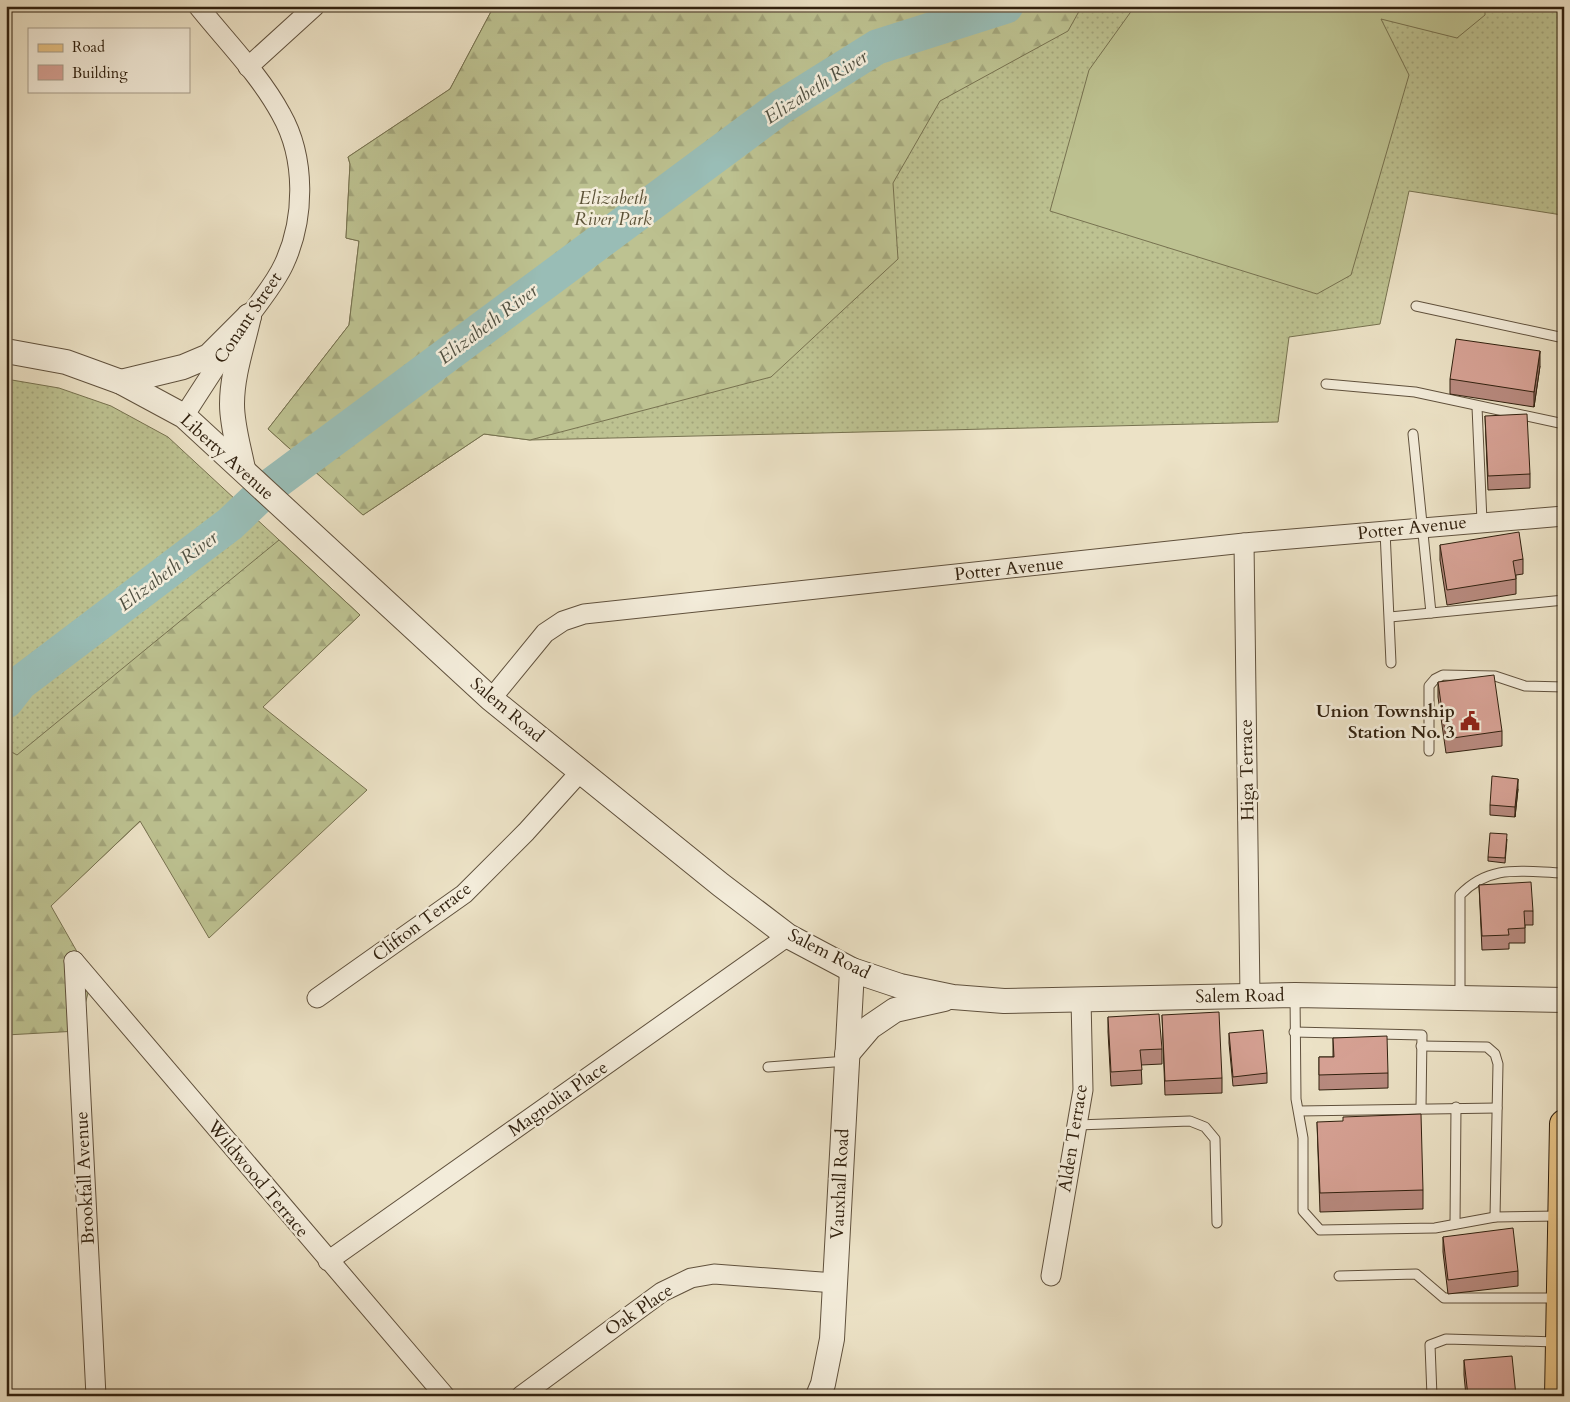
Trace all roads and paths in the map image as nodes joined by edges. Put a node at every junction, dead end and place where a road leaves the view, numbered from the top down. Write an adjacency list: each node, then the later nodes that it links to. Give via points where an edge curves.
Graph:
1 (198, 6): 3 (street, Conant Street)
2 (315, 6): 3 (street)
3 (248, 67): 5 (street, Conant Street, via 281,114 296,158 300,183 296,227 284,263 273,285)
4 (1416, 306): 6 (lane)
5 (250, 316): 8 (street, via 209,356 183,367); 11 (street, Conant Street); 14 (street, via 234,378 232,403)
6 (1564, 338)
7 (6, 351): 8 (street, Liberty Avenue, via 66,362)
8 (121, 382): 11 (street, Liberty Avenue)
9 (1326, 384): 10 (lane, via 1414,392)
10 (1477, 407): 12 (lane); 16 (lane)
11 (184, 416): 14 (street, Liberty Avenue)
12 (1564, 424)
13 (1413, 434): 18 (lane)
14 (244, 469): 17 (street, Liberty Avenue)
15 (1564, 516): 16 (street, Potter Avenue)
16 (1482, 521): 18 (street, Potter Avenue)
17 (300, 524): 26 (street, Salem Road)
18 (1423, 527): 19 (street, Potter Avenue); 22 (lane)
19 (1385, 531): 20 (street, Potter Avenue); 23 (lane)
20 (1244, 543): 26 (street, Potter Avenue, via 584,614 563,621 544,633); 35 (street, Higa Terrace)
21 (1564, 600): 22 (lane)
22 (1431, 614): 23 (lane)
23 (1390, 617): 24 (lane)
24 (1391, 663)
25 (1564, 687): 27 (lane, via 1525,686 1495,676 1443,676 1435,679 1429,686)
26 (491, 699): 28 (street, Salem Road)
27 (1429, 751)
28 (581, 771): 30 (street, Salem Road); 36 (street, Clifton Terrace, via 464,894)
29 (1564, 873): 37 (lane, via 1498,871 1482,878 1460,895)
30 (788, 936): 32 (street, Salem Road); 54 (street, Magnolia Place)
31 (74, 961): 54 (street, Wildwood Terrace); 60 (street, Brookfall Avenue)
32 (852, 970): 34 (street, Salem Road, via 900,986); 42 (street, Vauxhall Road)
33 (1295, 995): 35 (street, Salem Road); 37 (street, Salem Road); 40 (lane)
34 (953, 997): 38 (street, Salem Road); 42 (street, via 895,1010 870,1027)
35 (1250, 997): 38 (street, Salem Road)
36 (317, 998)
37 (1460, 998): 39 (street, Salem Road)
38 (1081, 999): 49 (street, Alden Terrace, via 1083,1090)
39 (1564, 1000)
40 (1294, 1032): 41 (lane, via 1422,1035); 47 (lane)
41 (1422, 1046): 45 (lane); 46 (lane, via 1486,1047 1495,1054 1498,1064)
42 (847, 1058): 43 (lane); 57 (street, Vauxhall Road)
43 (768, 1067)
44 (1456, 1107): 45 (lane); 46 (lane); 53 (lane)
45 (1421, 1108): 47 (lane)
46 (1497, 1108): 51 (lane)
47 (1298, 1111): 53 (lane, via 1303,1138 1303,1211 1320,1230 1435,1228)
48 (1564, 1124): 50 (main road)
49 (1077, 1125): 52 (lane, via 1190,1121 1205,1127 1215,1139); 55 (street, Alden Terrace)
50 (1562, 1215): 51 (lane); 58 (main road)
51 (1495, 1217): 53 (lane)
52 (1217, 1223)
53 (1455, 1224)
54 (328, 1262): 61 (street, Wildwood Terrace)
55 (1051, 1276)
56 (1338, 1276): 58 (lane, via 1416,1274 1444,1298)
57 (835, 1283): 62 (street, Oak Place, via 714,1274 691,1278 662,1292); 63 (street, Vauxhall Road, via 832,1339)
58 (1561, 1298): 59 (main road)
59 (1561, 1332): 64 (lane, via 1437,1340 1430,1345); 65 (main road)
60 (96, 1396)
61 (445, 1396)
62 (521, 1396)
63 (818, 1396)
64 (1432, 1396)
65 (1559, 1396)

